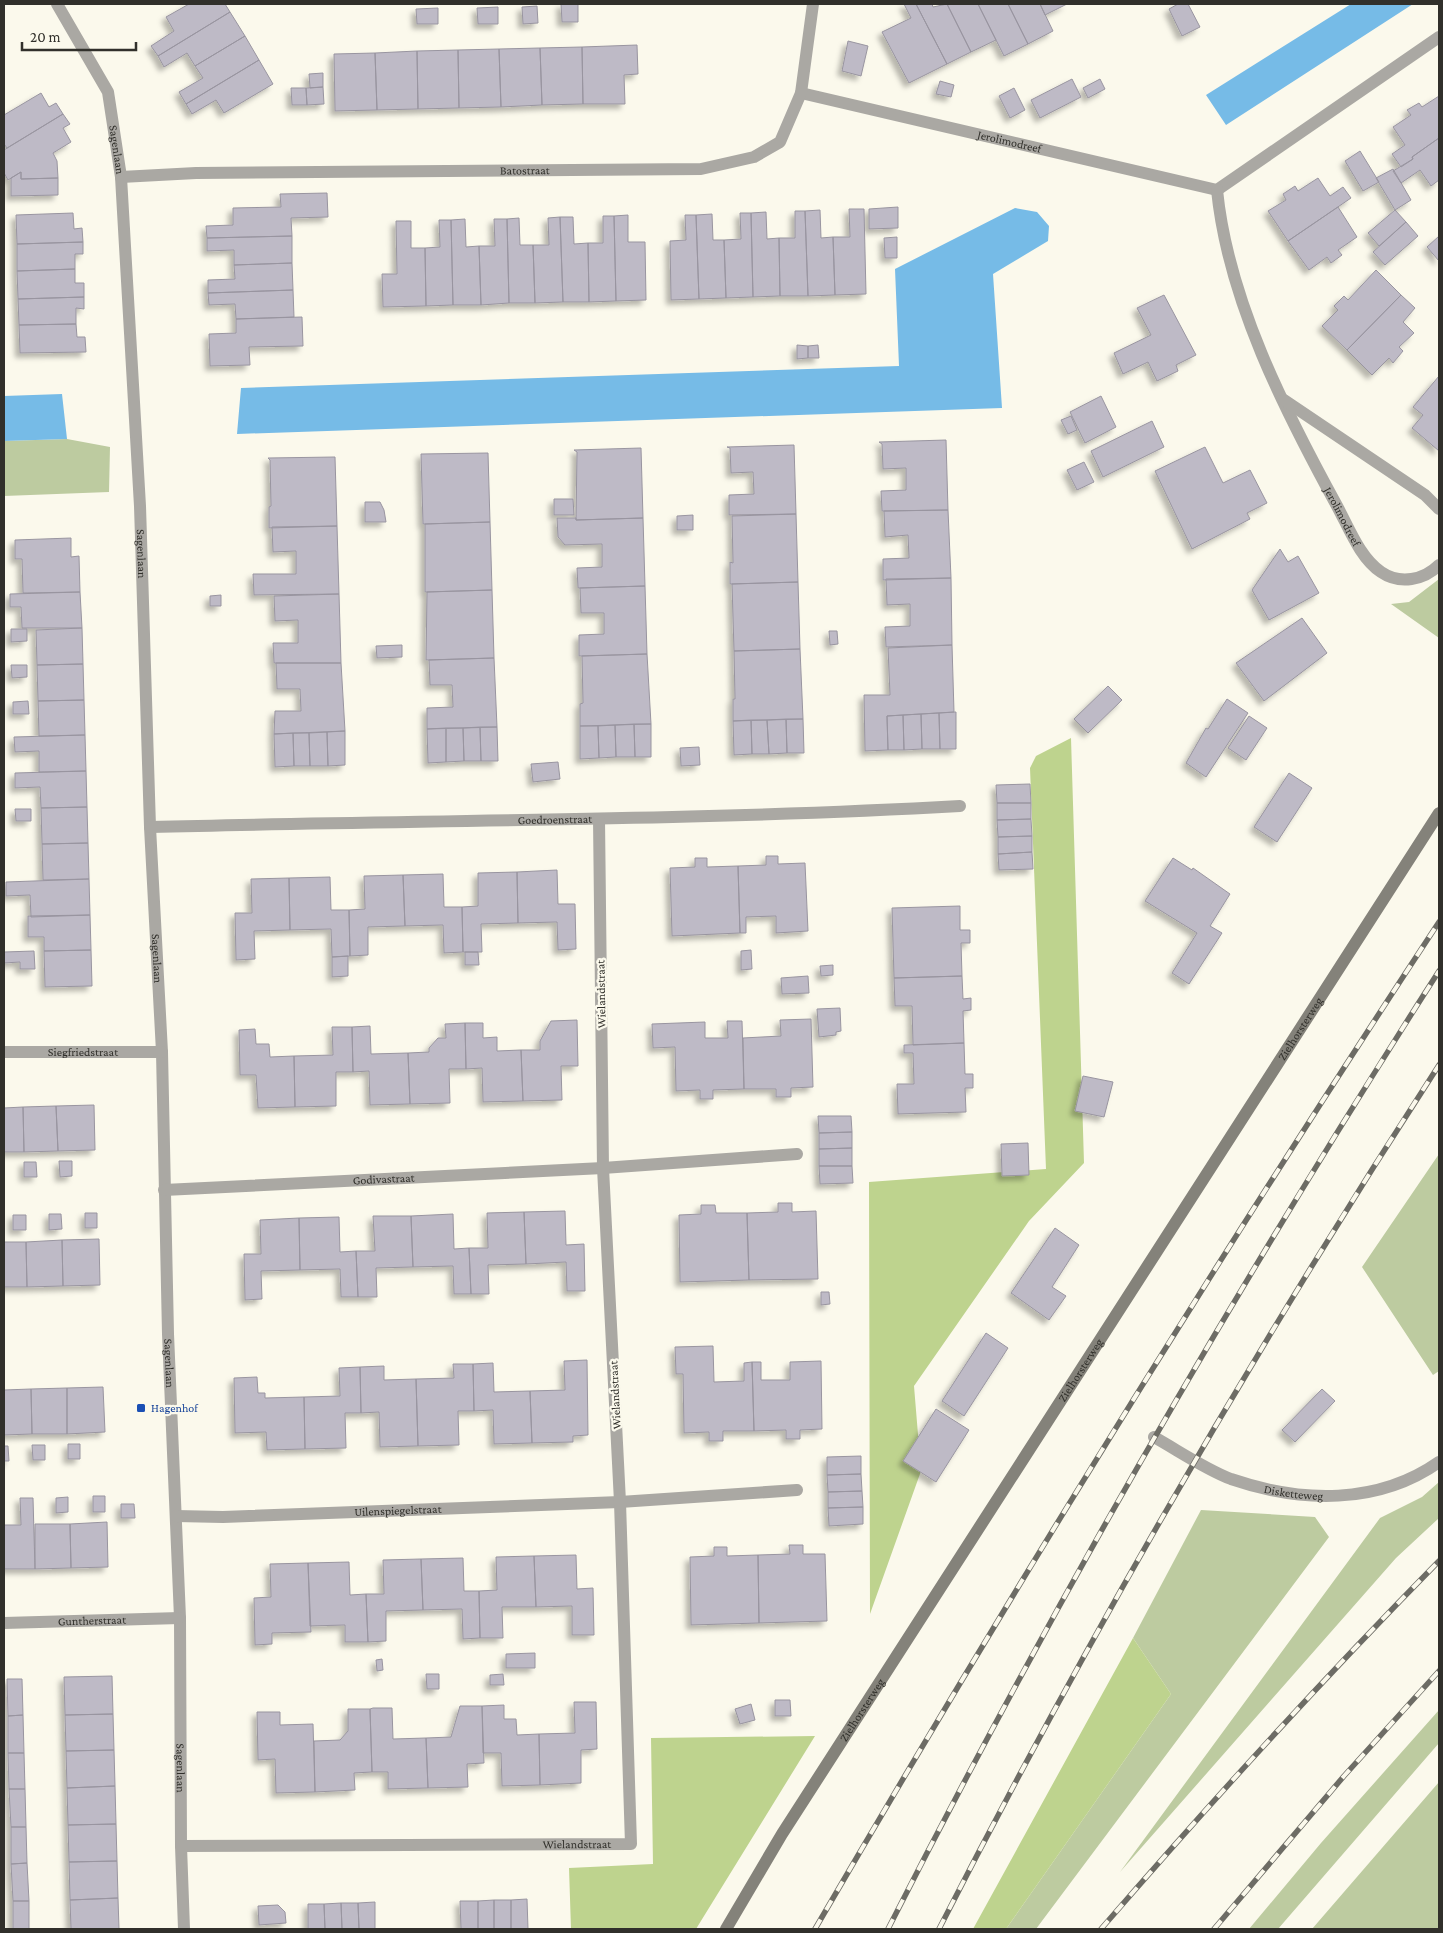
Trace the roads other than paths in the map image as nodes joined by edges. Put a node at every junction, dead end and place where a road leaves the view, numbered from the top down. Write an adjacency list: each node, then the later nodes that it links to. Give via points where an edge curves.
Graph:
1 (57, 4): 5 (street, Sagenlaan, via 108,92)
2 (813, 4): 4 (street, Batostraat)
3 (1439, 37): 6 (street)
4 (801, 93): 5 (street, Batostraat, via 780,142 754,157 701,169 196,173); 6 (street, Jerolimodreef)
5 (121, 177): 13 (street, Sagenlaan, via 140,506)
6 (1217, 190): 7 (street, Jerolimodreef, via 1220,224 1246,310)
7 (1282, 398): 8 (street, via 1425,495); 9 (street, Jerolimodreef, via 1313,462 1372,564 1382,573 1407,579 1421,578)
8 (1439, 510)
9 (1439, 565)
10 (960, 806): 12 (street, Goedroenstraat)
11 (1439, 813): 28 (main road, Zielhorsterweg, via 782,1834)
12 (599, 819): 13 (street, Goedroenstraat); 17 (street, Wielandstraat)
13 (150, 827): 15 (street, Sagenlaan)
14 (4, 1052): 15 (street, Siegfriedstraat)
15 (162, 1052): 18 (street, Sagenlaan)
16 (797, 1154): 17 (street)
17 (603, 1168): 18 (street, Godivastraat); 22 (street, Wielandstraat)
18 (164, 1190): 23 (street, Sagenlaan)
19 (1154, 1437): 20 (street, Disketteweg, via 1230,1478 1263,1488 1302,1494 1369,1493 1406,1483)
20 (1439, 1462)
21 (797, 1490): 22 (street)
22 (620, 1502): 23 (street, Uilenspiegelstraat); 26 (street, Wielandstraat, via 631,1844)
23 (176, 1516): 24 (street, Sagenlaan)
24 (180, 1618): 25 (street, Guntherstraat); 26 (street, Sagenlaan)
25 (4, 1624)
26 (181, 1846): 27 (street, Sagenlaan)
27 (184, 1929)
28 (726, 1929)

